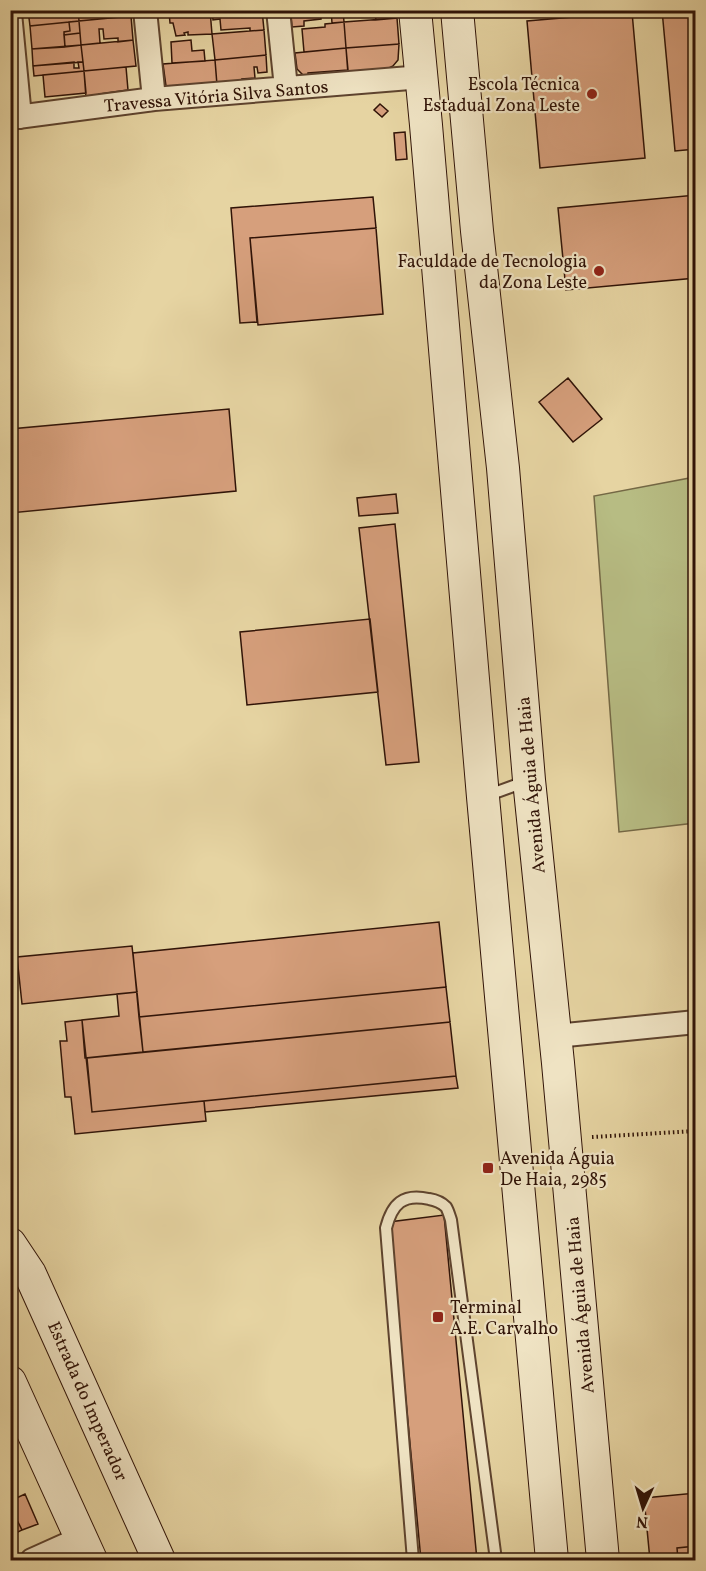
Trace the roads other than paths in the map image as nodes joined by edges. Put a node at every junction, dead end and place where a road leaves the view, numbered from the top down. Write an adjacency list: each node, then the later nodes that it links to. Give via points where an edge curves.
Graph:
1 (145, 10): 8 (street)
2 (278, 10): 7 (street)
3 (415, 10): 6 (main road)
4 (457, 10): 10 (main road, Avenida Águia de Haia)
5 (10, 13): 9 (street)
6 (422, 77): 7 (street, Travessa Vitória Silva Santos); 11 (main road)
7 (286, 88): 8 (street, Travessa Vitória Silva Santos)
8 (154, 99): 9 (street, Travessa Vitória Silva Santos)
9 (15, 118)
10 (529, 780): 11 (lane); 13 (main road, Avenida Águia de Haia)
11 (483, 797): 21 (main road)
12 (696, 1022): 13 (street)
13 (555, 1036): 22 (main road, Avenida Águia de Haia)
14 (10, 1244): 18 (main road, Estrada do Imperador, via 35,1284)
15 (10, 1382): 16 (main road)
16 (86, 1549): 17 (street)
17 (32, 1560)
18 (159, 1560)
19 (412, 1560): 20 (lane, via 386,1228 397,1204 406,1198 420,1197 446,1207 451,1220)
20 (496, 1560)
21 (552, 1560)
22 (603, 1560)

